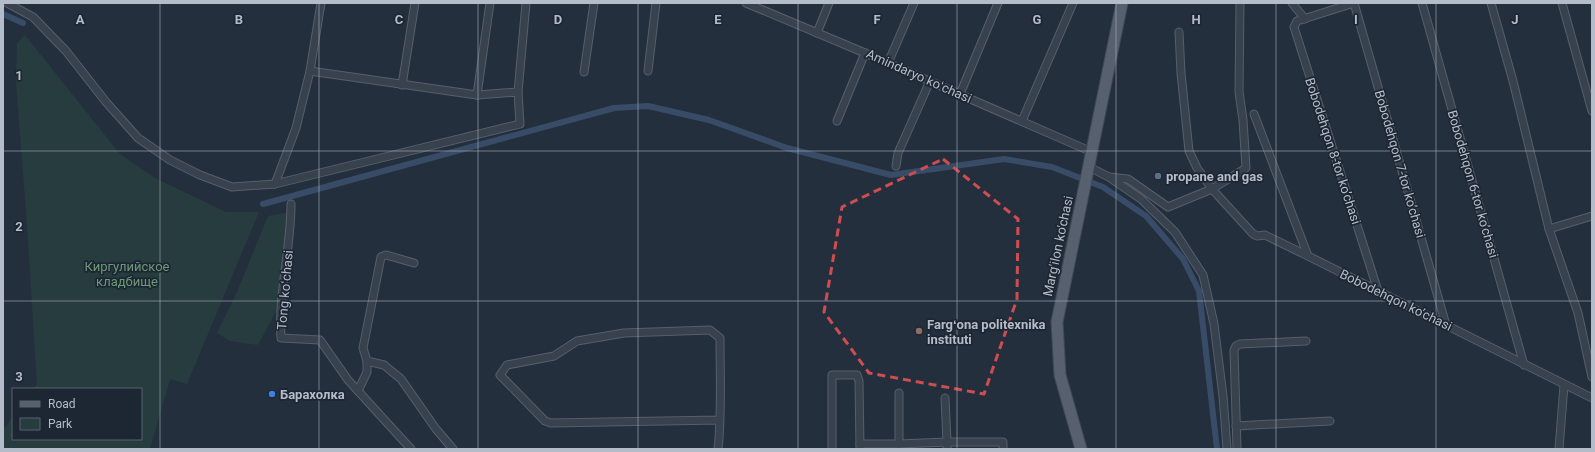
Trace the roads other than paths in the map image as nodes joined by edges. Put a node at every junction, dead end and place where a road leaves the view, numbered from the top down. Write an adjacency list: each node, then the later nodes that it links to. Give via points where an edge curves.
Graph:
1 (7, 3): 42 (street, via 33,17 74,60 138,138 170,160 232,187)
2 (321, 3): 26 (street)
3 (415, 3): 30 (street)
4 (490, 3): 33 (street)
5 (526, 3): 31 (street)
6 (594, 3): 28 (street)
7 (656, 3): 27 (street)
8 (746, 3): 20 (street, Amindaryo koʻchasi)
9 (829, 3): 23 (street)
10 (914, 3): 25 (street)
11 (998, 3): 32 (street)
12 (1073, 3): 37 (street)
13 (1122, 3): 38 (main road)
14 (1240, 3): 43 (street, via 1239,92 1246,168)
15 (1292, 3): 21 (street)
16 (1354, 3): 21 (street); 50 (street, Bobodehqon 7-tor koʼchasi)
17 (1422, 3): 53 (street, Bobodehqon 6-tor koʼchasi)
18 (1491, 3): 46 (street)
19 (1562, 3): 34 (street)
20 (754, 5): 23 (street, Amindaryo koʻchasi)
21 (1305, 19): 49 (street, Bobodehqon 8-tor koʼchasi, via 1297,21 1294,27)
22 (1179, 32): 43 (street, Bobodehqon koʼchasi, via 1190,152 1197,168)
23 (817, 33): 24 (street, Amindaryo koʻchasi)
24 (865, 53): 25 (street, Amindaryo koʻchasi); 36 (street)
25 (888, 63): 29 (street, Amindaryo koʻchasi)
26 (310, 71): 30 (street); 42 (street, via 296,128)
27 (648, 71)
28 (584, 72)
29 (930, 81): 32 (street, Amindaryo koʻchasi); 39 (street, via 898,153)
30 (402, 85): 33 (street)
31 (518, 92): 33 (street); 42 (street, via 520,124)
32 (960, 94): 37 (street, Amindaryo koʻchasi)
33 (477, 95)
34 (1592, 111)
35 (1254, 114): 47 (street)
36 (838, 121)
37 (1022, 121): 38 (street, Amindaryo koʻchasi)
38 (1092, 152): 40 (main road)
39 (896, 166)
40 (1088, 170): 41 (street); 71 (main road, Marg'ilon ko'chasi, via 1057,322 1060,375)
41 (1109, 177): 43 (street, via 1128,179 1168,207); 72 (street, via 1141,199 1175,232 1203,275 1214,324)
42 (275, 184)
43 (1212, 189): 47 (street, Bobodehqon koʼchasi, via 1252,234 1265,235)
44 (291, 204): 56 (street, Tong koʻchasi, via 291,228 280,323 281,338 320,340)
45 (1592, 216): 46 (street)
46 (1549, 229): 54 (street, via 1578,313)
47 (1308, 256): 49 (street, Bobodehqon koʼchasi)
48 (414, 263): 52 (street, via 386,255 381,257 363,348)
49 (1378, 291): 50 (street, Bobodehqon koʼchasi)
50 (1446, 325): 53 (street, Bobodehqon koʼchasi)
51 (1306, 341): 62 (street, via 1236,346)
52 (366, 361): 56 (street, via 367,372); 67 (street, via 384,366 401,379 436,429)
53 (1524, 365): 55 (street, Bobodehqon koʼchasi)
54 (1592, 377)
55 (1564, 385): 59 (street, Bobodehqon koʼchasi); 74 (street)
56 (358, 391): 66 (street, Tong koʻchasi)
57 (899, 393): 63 (street)
58 (945, 398): 64 (street)
59 (1592, 398)
60 (719, 420): 60 (street, via 720,338 710,330 624,333 577,341 554,356 507,365 500,375 545,421 551,423); 68 (street)
61 (1330, 421): 62 (street)
62 (1236, 426): 73 (street)
63 (900, 444): 64 (street); 65 (street)
64 (947, 445): 70 (street, via 1003,442)
65 (860, 447): 69 (street, via 859,380 857,375 832,374)
66 (411, 449)
67 (454, 449)
68 (718, 449)
69 (832, 449)
70 (1003, 449)
71 (1081, 449)
72 (1227, 449)
73 (1237, 449)
74 (1559, 449)

